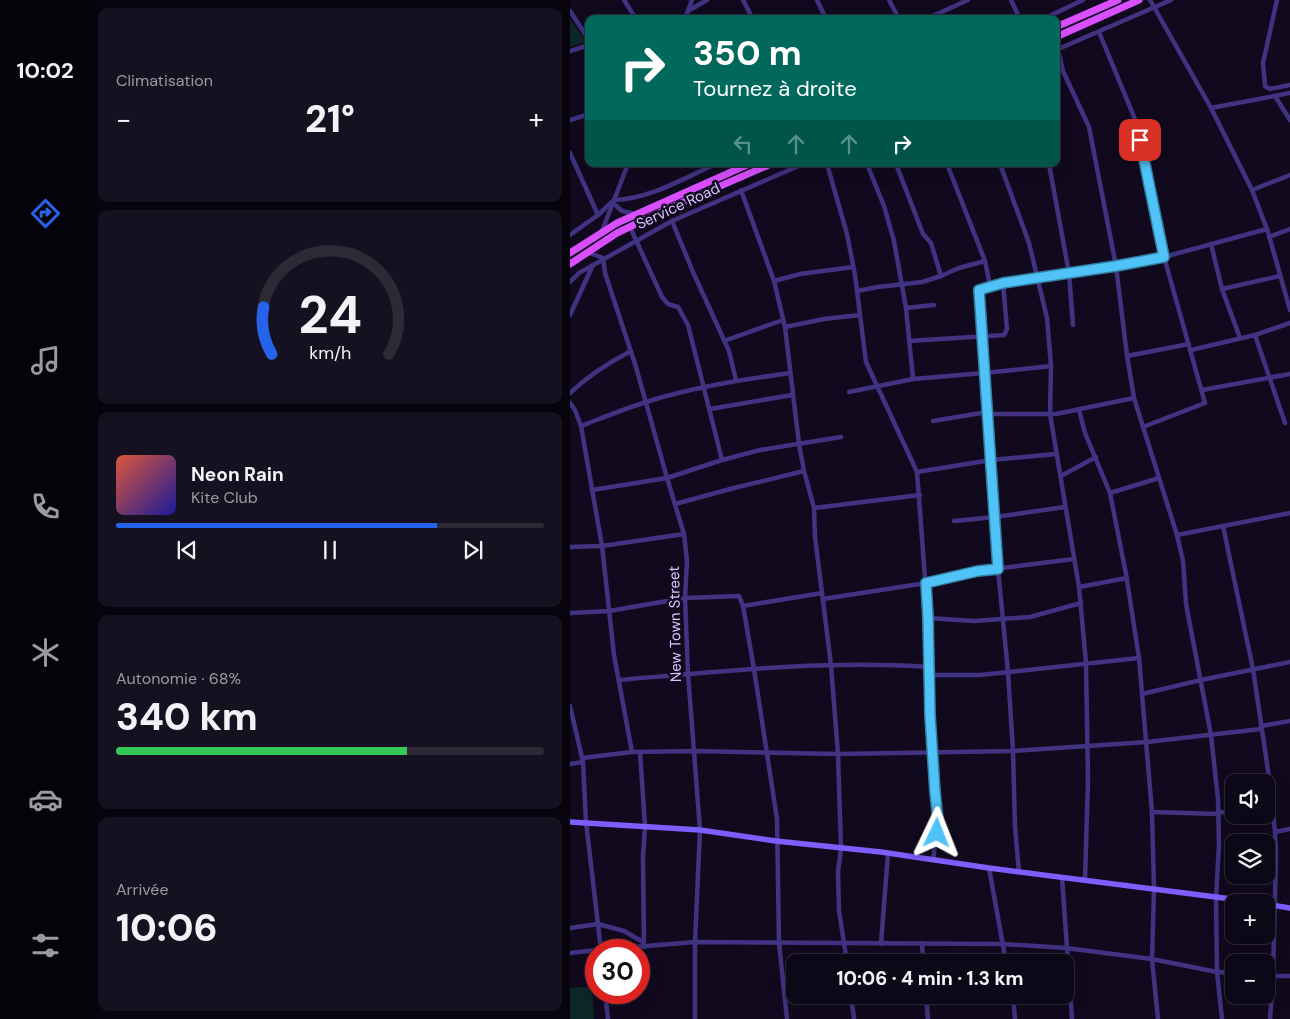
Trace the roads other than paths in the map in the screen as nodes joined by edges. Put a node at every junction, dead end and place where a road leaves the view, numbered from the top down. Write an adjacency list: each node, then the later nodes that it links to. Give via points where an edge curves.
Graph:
1 (624, 0): 18 (street)
2 (692, 0): 16 (street)
3 (707, 0): 16 (street)
4 (743, 0): 20 (street)
5 (817, 0): 21 (street)
6 (889, 0): 22 (street)
7 (968, 0): 23 (street)
8 (1011, 0): 24 (street)
9 (1083, 0): 25 (street)
10 (1118, 0): 26 (main road)
11 (1138, 0): 29 (main road)
12 (1150, 0): 15 (street)
13 (1171, 0): 15 (street)
14 (1277, 0): 34 (street, via 1263,63 1265,86 1270,89)
15 (1154, 8): 27 (street); 37 (street)
16 (688, 10): 19 (street)
17 (570, 11): 28 (street)
18 (633, 15)
19 (686, 15)
20 (751, 15)
21 (824, 15)
22 (896, 15)
23 (936, 15)
24 (1018, 15)
25 (1051, 15)
26 (1060, 25)
27 (1099, 32): 31 (street); 70 (street, via 1138,124)
28 (585, 34)
29 (1060, 35)
30 (585, 46): 32 (street)
31 (1060, 48)
32 (570, 51)
33 (1060, 60): 75 (street, via 1089,127)
34 (1290, 85)
35 (1290, 93): 36 (street)
36 (1274, 96): 37 (street); 40 (street)
37 (1211, 108): 55 (street)
38 (585, 115): 39 (street)
39 (570, 120)
40 (1290, 120)
41 (570, 153): 58 (street)
42 (627, 167): 56 (street)
43 (709, 167): 56 (street, Service Road, via 646,195)
44 (742, 167): 57 (main road)
45 (764, 167): 60 (main road)
46 (796, 167): 54 (street, Service Road)
47 (828, 167): 76 (street)
48 (868, 167): 84 (street, via 884,206)
49 (897, 167): 78 (street, via 923,234 931,243)
50 (949, 167): 72 (street)
51 (1001, 167): 80 (street)
52 (1050, 167): 77 (street)
53 (1290, 175): 55 (street)
54 (741, 190): 59 (street, Service Road); 81 (street)
55 (1252, 190): 62 (street)
56 (614, 201): 57 (street, via 622,211); 58 (street); 63 (street)
57 (638, 214): 63 (main road)
58 (598, 215): 64 (street)
59 (672, 221): 66 (street, Service Road); 100 (street)
60 (630, 227): 66 (street); 68 (main road)
61 (1290, 228): 65 (street)
62 (1266, 229): 65 (street); 67 (street)
63 (602, 231): 69 (main road)
64 (570, 235)
65 (1269, 237): 79 (street)
66 (636, 240): 71 (street, Service Road); 113 (street, via 662,298 682,312)
67 (1211, 244): 70 (street); 86 (street)
68 (586, 252): 71 (street); 73 (main road)
69 (570, 253)
70 (1164, 257): 75 (street); 102 (street)
71 (603, 258): 74 (street, Service Road); 104 (street, New Town Street)
72 (985, 261): 78 (street); 85 (street)
73 (570, 264)
74 (593, 265): 82 (street, Service Road, via 579,272); 92 (street)
75 (1116, 266): 77 (street); 105 (street)
76 (853, 267): 81 (street); 87 (street)
77 (1069, 273): 80 (street); 95 (street)
78 (941, 276): 84 (street)
79 (1280, 276): 86 (street); 90 (street)
80 (1038, 277): 83 (street); 106 (street, via 1047,318)
81 (774, 281): 93 (street)
82 (570, 282)
83 (1003, 283): 85 (street); 98 (street, via 1007,332)
84 (902, 284): 87 (street); 89 (street)
85 (990, 286): 98 (street, via 979,290)
86 (1222, 289): 99 (street)
87 (857, 291): 91 (street)
88 (934, 305): 89 (street)
89 (906, 308): 101 (street)
90 (1290, 310)
91 (860, 315): 96 (street); 114 (street, via 866,362)
92 (570, 316)
93 (784, 320): 96 (street); 100 (street)
94 (1290, 323): 97 (street)
95 (1073, 325)
96 (785, 327): 107 (street)
97 (1255, 335): 99 (street); 111 (street)
98 (981, 336): 101 (street); 108 (street)
99 (1240, 338): 103 (street)
100 (724, 341): 112 (street)
101 (910, 341): 110 (street)
102 (1189, 344): 103 (street); 105 (street)
103 (1191, 350): 115 (street)
104 (631, 351): 117 (street, via 597,369); 120 (street, New Town Street)
105 (1127, 356): 119 (street)
106 (1051, 366): 108 (street); 125 (street)
107 (790, 373): 112 (street); 118 (street)
108 (984, 374): 110 (street); 124 (street)
109 (1290, 374): 111 (street)
110 (913, 379): 114 (street)
111 (1270, 379): 115 (street); 127 (street)
112 (736, 380): 113 (street)
113 (704, 386): 120 (street); 122 (street)
114 (877, 386): 116 (street); 137 (street)
115 (1202, 390): 129 (street, via 1205,404)
116 (849, 392)
117 (570, 393)
118 (792, 395): 122 (street); 131 (street)
119 (1134, 398): 123 (street); 129 (street)
120 (646, 402): 128 (street); 139 (street, New Town Street)
121 (570, 403): 128 (street)
122 (710, 409): 134 (street)
123 (1079, 410): 125 (street); 133 (street)
124 (987, 413): 125 (street); 126 (street); 135 (street)
125 (1050, 414): 132 (street)
126 (933, 421)
127 (1285, 423)
128 (581, 426): 141 (street)
129 (1143, 427): 140 (street)
130 (841, 437): 131 (street)
131 (799, 444): 134 (street); 136 (street)
132 (1056, 454): 135 (street); 138 (street)
133 (1096, 457): 138 (street); 142 (street)
134 (722, 460): 139 (street)
135 (991, 460): 137 (street); 148 (street)
136 (804, 471): 144 (street); 146 (street)
137 (917, 472): 143 (street)
138 (1061, 476): 145 (street)
139 (666, 478): 141 (street); 144 (street, New Town Street)
140 (1159, 478): 142 (street); 152 (street)
141 (592, 490): 154 (street)
142 (1110, 493): 157 (street)
143 (920, 495): 146 (street); 158 (street)
144 (675, 504): 151 (street, New Town Street)
145 (1065, 507): 148 (street); 155 (street)
146 (814, 508): 160 (street)
147 (1290, 512): 150 (street)
148 (995, 517): 149 (street); 156 (street)
149 (954, 521)
150 (1223, 526): 152 (street); 174 (street)
151 (684, 534): 154 (street); 161 (street, New Town Street, via 687,561)
152 (1177, 535): 179 (street)
153 (570, 546): 154 (street)
154 (602, 546): 164 (street)
155 (1074, 560): 156 (street); 159 (street)
156 (998, 569): 158 (street); 167 (street)
157 (1127, 578): 159 (street); 168 (street)
158 (926, 583): 160 (street); 166 (street)
159 (1079, 587): 162 (street)
160 (823, 596): 163 (street); 171 (street)
161 (685, 598): 163 (street, via 739,596); 164 (street); 176 (street, New Town Street)
162 (1081, 604): 167 (street, via 1030,617); 170 (street)
163 (743, 606): 173 (street)
164 (609, 611): 165 (street); 178 (street)
165 (570, 613)
166 (928, 618): 167 (street); 172 (street)
167 (1002, 619): 175 (street)
168 (1139, 658): 170 (street); 180 (street)
169 (1290, 662): 174 (street)
170 (1086, 663): 175 (street); 186 (street)
171 (831, 665): 172 (street); 173 (street); 192 (street)
172 (930, 667): 177 (street)
173 (754, 669): 176 (street); 191 (street)
174 (1253, 669): 179 (street); 183 (street)
175 (1008, 672): 177 (street); 188 (street)
176 (688, 674): 178 (street); 187 (street, New Town Street)
177 (930, 675): 193 (street)
178 (619, 680): 189 (street)
179 (1201, 680): 180 (street); 184 (street)
180 (1142, 694): 185 (street)
181 (570, 706): 194 (street)
182 (1290, 721): 183 (street)
183 (1261, 728): 184 (street); 196 (street)
184 (1211, 735): 185 (street); 198 (street)
185 (1147, 742): 186 (street); 197 (street)
186 (1087, 746): 188 (street); 214 (street)
187 (694, 751): 190 (street); 191 (street); 205 (street, New Town Street)
188 (1013, 751): 193 (street); 212 (street)
189 (632, 752): 190 (street); 194 (street)
190 (640, 752): 203 (street)
191 (767, 754): 192 (street); 207 (street)
192 (838, 754): 193 (street); 208 (street)
193 (932, 754): 210 (street, via 938,820)
194 (582, 760): 195 (street); 201 (street)
195 (570, 764)
196 (1268, 774)
197 (1152, 812): 198 (street); 215 (street)
198 (1219, 813): 199 (street); 217 (street)
199 (1225, 813)
200 (570, 822): 201 (street)
201 (586, 822): 203 (street); 221 (street)
202 (1274, 824): 206 (street)
203 (645, 826): 205 (street); 225 (street)
204 (1290, 829): 206 (street)
205 (700, 830): 207 (street); 226 (street, New Town Street)
206 (1275, 832): 216 (street)
207 (776, 841): 208 (street); 227 (street)
208 (841, 848): 209 (street); 230 (street, via 838,911)
209 (888, 853): 210 (street); 231 (street)
210 (933, 860): 211 (street)
211 (989, 868): 212 (street); 232 (street)
212 (1019, 872): 213 (street)
213 (1062, 877): 214 (street); 233 (street)
214 (1085, 880): 215 (street)
215 (1154, 889): 217 (street); 239 (street)
216 (1274, 894)
217 (1216, 898): 218 (street); 240 (street)
218 (1225, 899)
219 (1275, 905): 220 (street)
220 (1290, 908)
221 (598, 924): 222 (street); 223 (street); 224 (street, via 624,931)
222 (570, 928)
223 (599, 939)
224 (636, 939)
225 (643, 939)
226 (695, 942): 227 (street); 229 (street); 250 (street, New Town Street)
227 (779, 943): 230 (street); 251 (street)
228 (922, 943): 231 (street); 232 (street); 237 (street)
229 (650, 944)
230 (845, 944): 231 (street); 236 (street)
231 (881, 944)
232 (1003, 944): 233 (street); 238 (street)
233 (1066, 948): 239 (street); 255 (street)
234 (585, 951): 235 (street)
235 (570, 953)
236 (846, 954)
237 (923, 954)
238 (1005, 954)
239 (1152, 959): 240 (street); 256 (street)
240 (1217, 972): 241 (street); 257 (street)
241 (1225, 972)
242 (1275, 976): 243 (street)
243 (1290, 976)
244 (606, 1004): 249 (street)
245 (852, 1004): 252 (street)
246 (927, 1004): 253 (street)
247 (1014, 1004): 254 (street)
248 (1271, 1004): 258 (street)
249 (608, 1019)
250 (695, 1019)
251 (787, 1019)
252 (854, 1019)
253 (928, 1019)
254 (1015, 1019)
255 (1072, 1019)
256 (1158, 1019)
257 (1222, 1019)
258 (1270, 1019)

